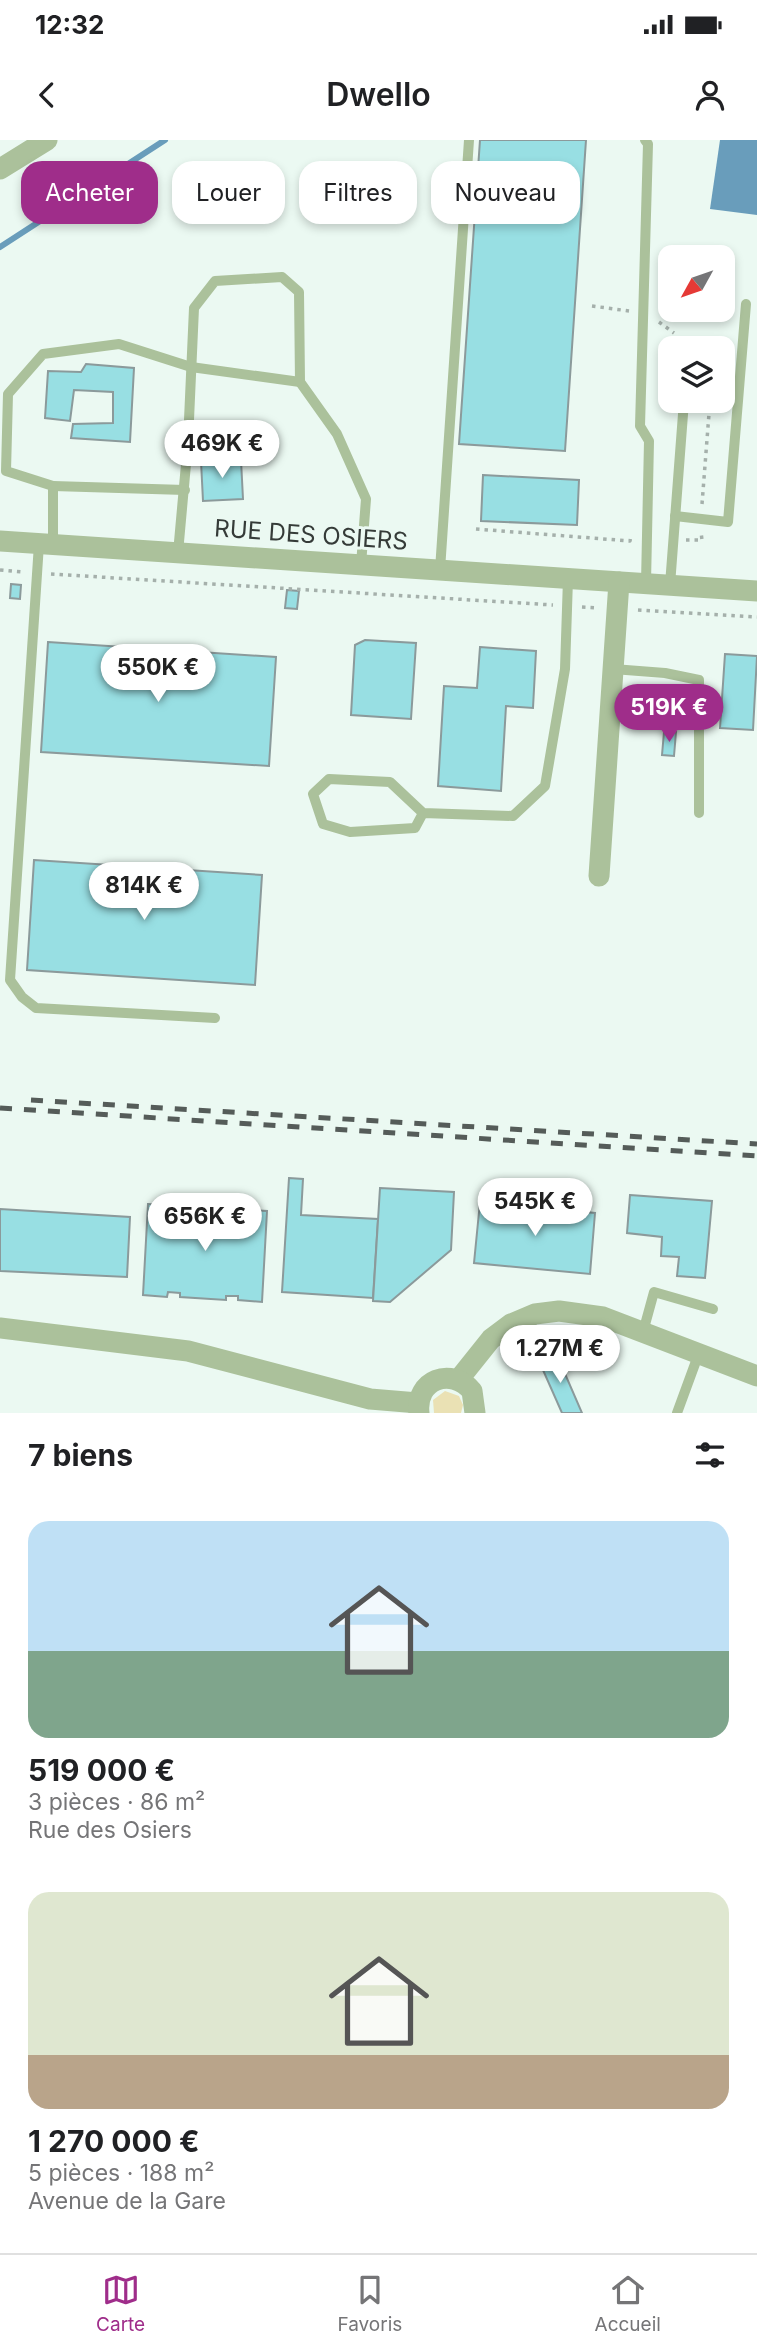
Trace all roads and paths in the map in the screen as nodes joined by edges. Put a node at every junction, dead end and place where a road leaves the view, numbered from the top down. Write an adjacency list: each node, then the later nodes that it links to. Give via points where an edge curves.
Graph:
1 (47, 140): 4 (street)
2 (469, 140): 17 (lane)
3 (647, 142): 21 (lane, via 640,426 649,442)
4 (0, 169)
5 (746, 304): 11 (lane, via 728,522)
6 (191, 367): 7 (lane); 7 (lane, via 194,308 215,281 282,277 299,292); 9 (lane, via 119,344 43,354 8,394 6,471); 10 (lane)
7 (300, 382): 15 (lane, via 337,434 366,499)
8 (683, 413): 11 (lane)
9 (52, 486): 10 (lane); 13 (lane)
10 (185, 490): 14 (lane)
11 (675, 516): 22 (lane)
12 (0, 541): 13 (street, RUE DES OSIERS)
13 (46, 544): 14 (street, RUE DES OSIERS); 18 (lane)
14 (178, 553): 15 (street, RUE DES OSIERS)
15 (361, 565): 17 (street, RUE DES OSIERS)
16 (0, 570): 18 (path)
17 (440, 570): 19 (street, RUE DES OSIERS)
18 (38, 573): 24 (path); 31 (lane, via 10,980 36,1008)
19 (568, 579): 20 (street, RUE DES OSIERS); 24 (lane)
20 (619, 582): 21 (street, RUE DES OSIERS); 25 (street)
21 (646, 583): 22 (street, RUE DES OSIERS)
22 (670, 585): 23 (street, RUE DES OSIERS)
23 (757, 591)
24 (568, 606): 25 (path); 28 (lane, via 565,669 545,786 513,816)
25 (617, 609): 26 (path); 27 (street)
26 (757, 617)
27 (613, 669): 29 (lane, via 699,680); 30 (street)
28 (423, 813): 28 (lane, via 390,782 329,779 313,794 323,824 350,832 415,828)
29 (699, 813)
30 (600, 876)
31 (215, 1018)
32 (713, 1309): 34 (lane, via 653,1292)
33 (0, 1328): 38 (street, via 188,1351)
34 (643, 1332): 35 (street); 37 (street, via 586,1313 535,1314 491,1339)
35 (698, 1353): 36 (street); 40 (lane)
36 (757, 1376)
37 (459, 1379): 38 (street, via 432,1381 421,1394); 39 (street, via 472,1391)
38 (419, 1408)
39 (475, 1413)
40 (677, 1413)

